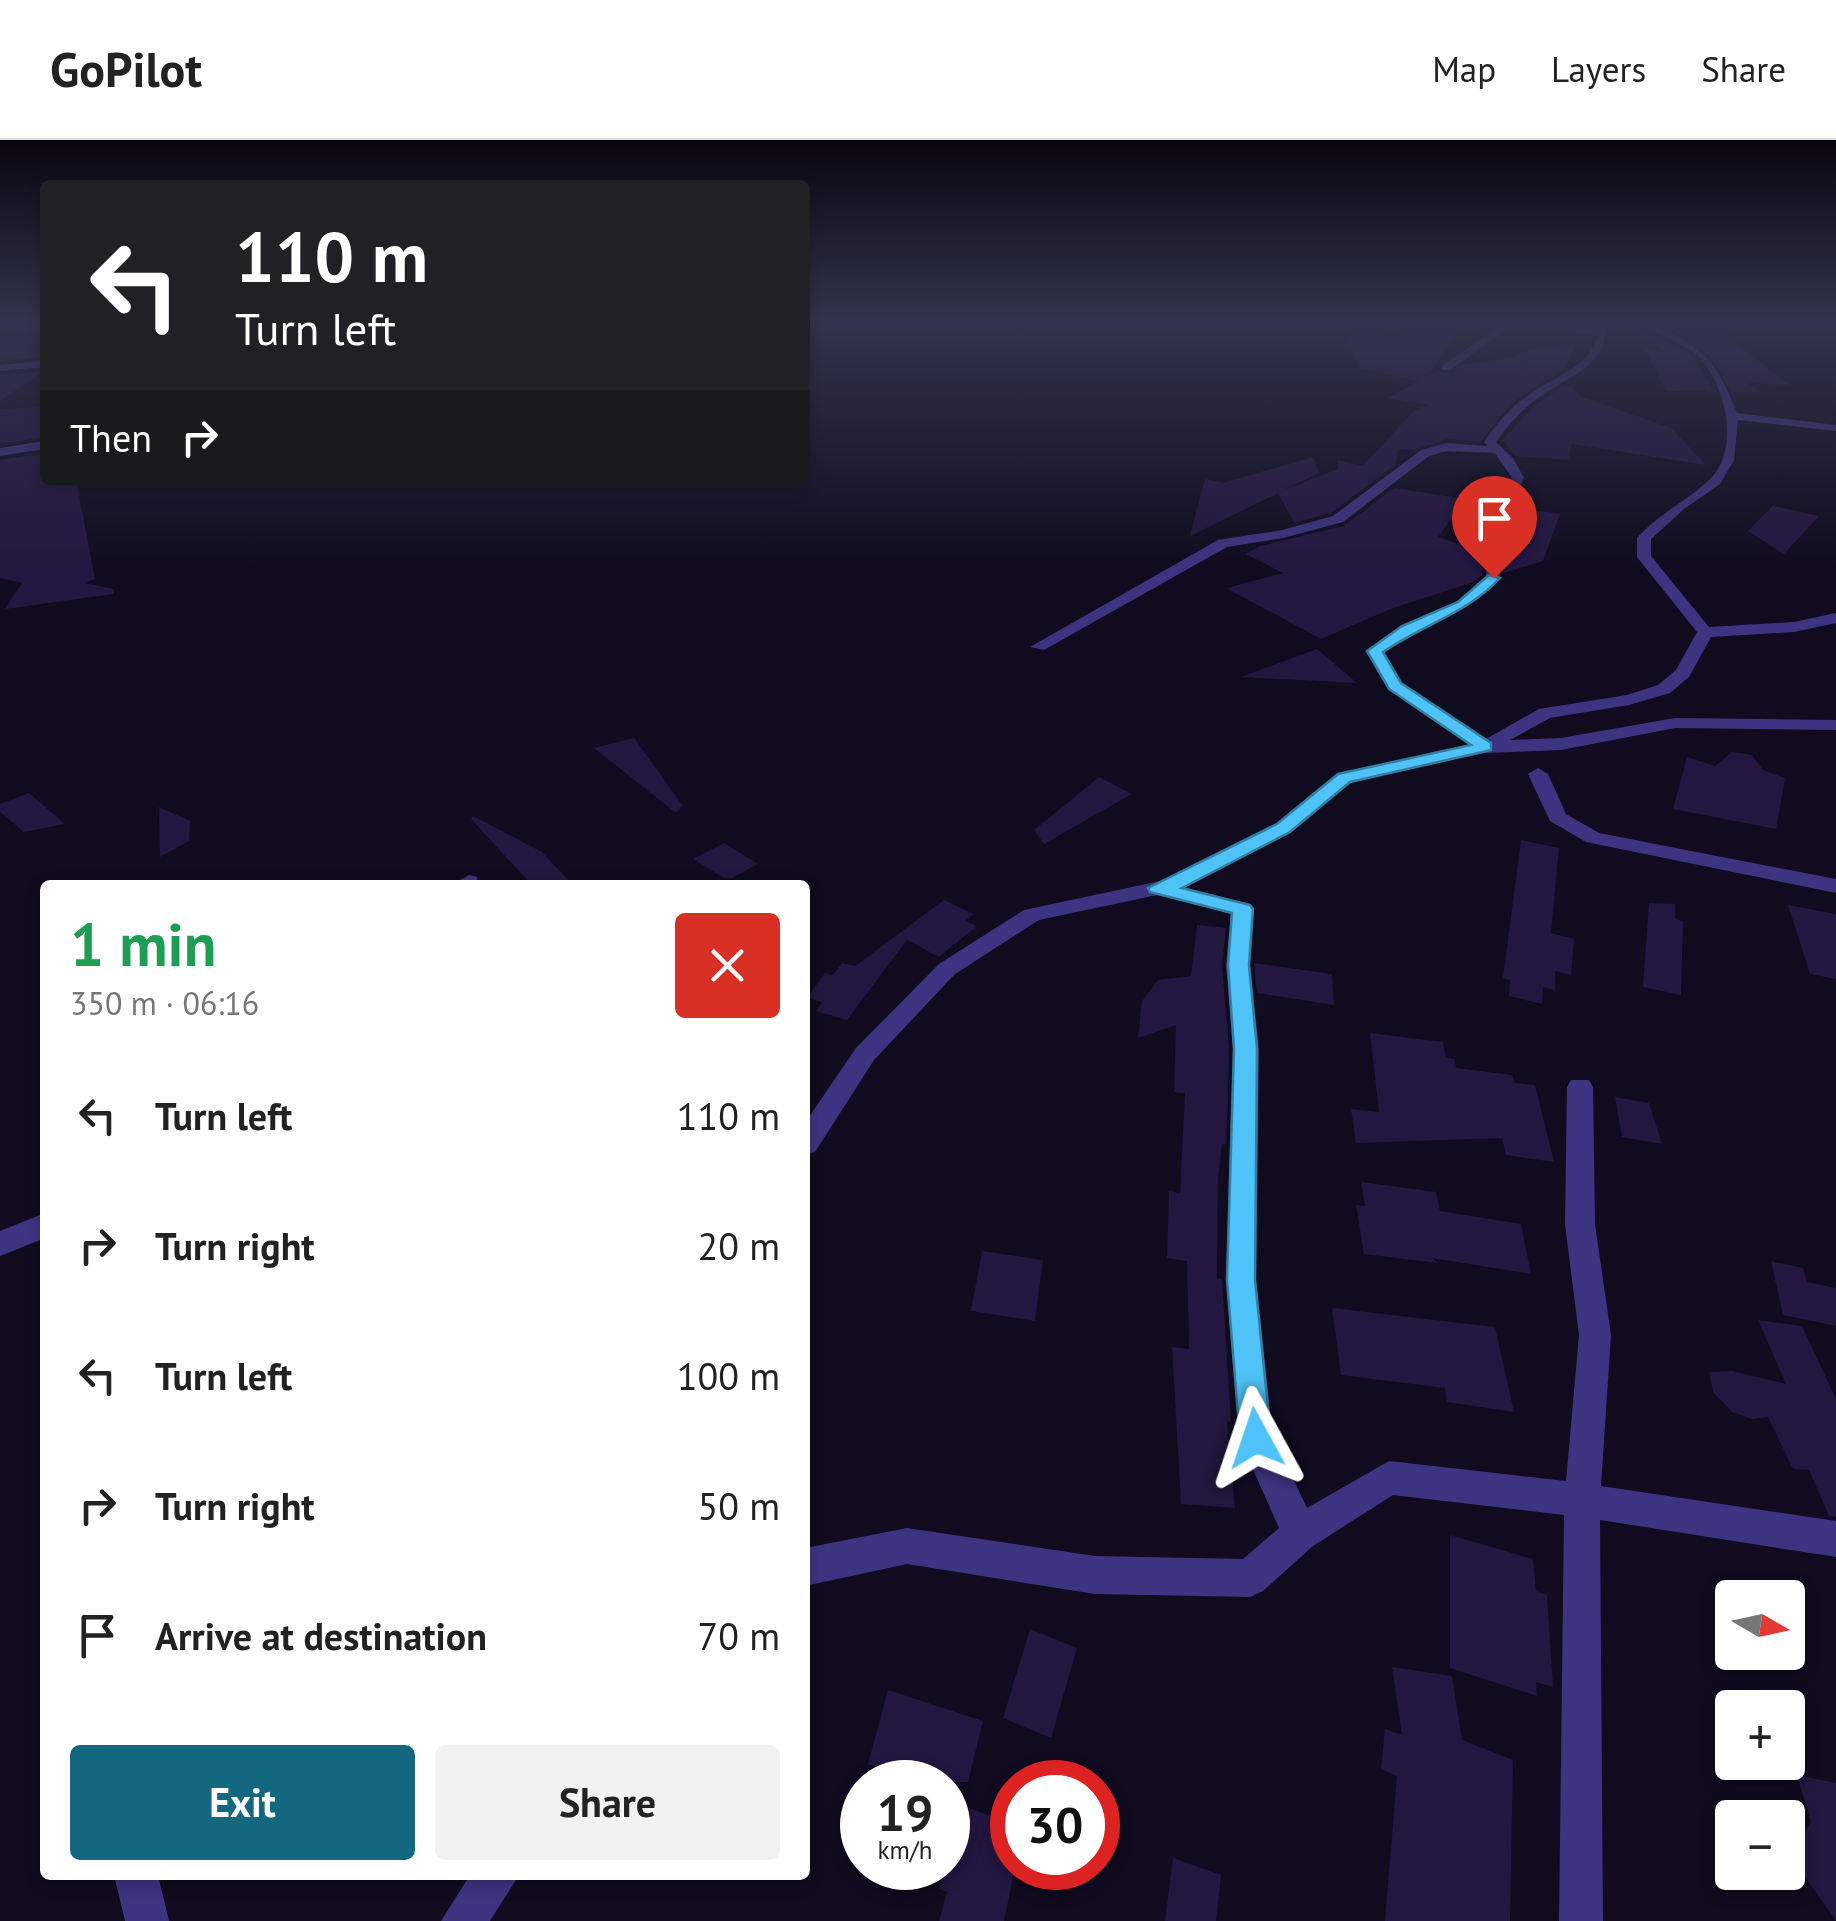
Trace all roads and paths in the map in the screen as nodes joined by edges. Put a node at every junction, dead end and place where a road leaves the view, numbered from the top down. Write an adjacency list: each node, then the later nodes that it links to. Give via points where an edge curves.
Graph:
1 (1524, 405): 6 (street, via 1490,442)
2 (1729, 405): 3 (street)
3 (1734, 416): 4 (street); 9 (street, via 1728,460 1716,481 1644,538 1644,558)
4 (1836, 428)
5 (40, 446): 7 (street)
6 (1498, 450): 10 (street, via 1448,447 1425,453 1338,519 1223,543); 12 (street, via 1518,478 1495,526 1494,578 1463,605 1375,651 1394,686)
7 (0, 452)
8 (1836, 618): 9 (street)
9 (1705, 632): 12 (street, via 1684,673 1664,688 1545,713)
10 (1038, 646)
11 (1836, 725): 12 (street, via 1675,724 1561,744)
12 (1485, 746): 15 (street, via 1344,778 1284,828)
13 (1538, 774): 14 (street, via 1557,817 1593,838)
14 (1836, 886)
15 (1158, 888): 17 (street, via 1032,915 947,969 865,1054); 21 (street, via 1242,909 1241,1280 1256,1438)
16 (1580, 1087): 20 (street, via 1580,1224 1595,1335)
17 (810, 1137)
18 (40, 1227): 19 (street)
19 (0, 1244)
20 (1582, 1500): 21 (street, via 1389,1478); 22 (street); 28 (street)
21 (1300, 1533): 23 (street, via 1250,1578 1095,1576 907,1546)
22 (1836, 1539)
23 (810, 1566)
24 (137, 1880): 26 (street)
25 (493, 1880): 27 (street)
26 (147, 1921)
27 (463, 1921)
28 (1581, 1921)

